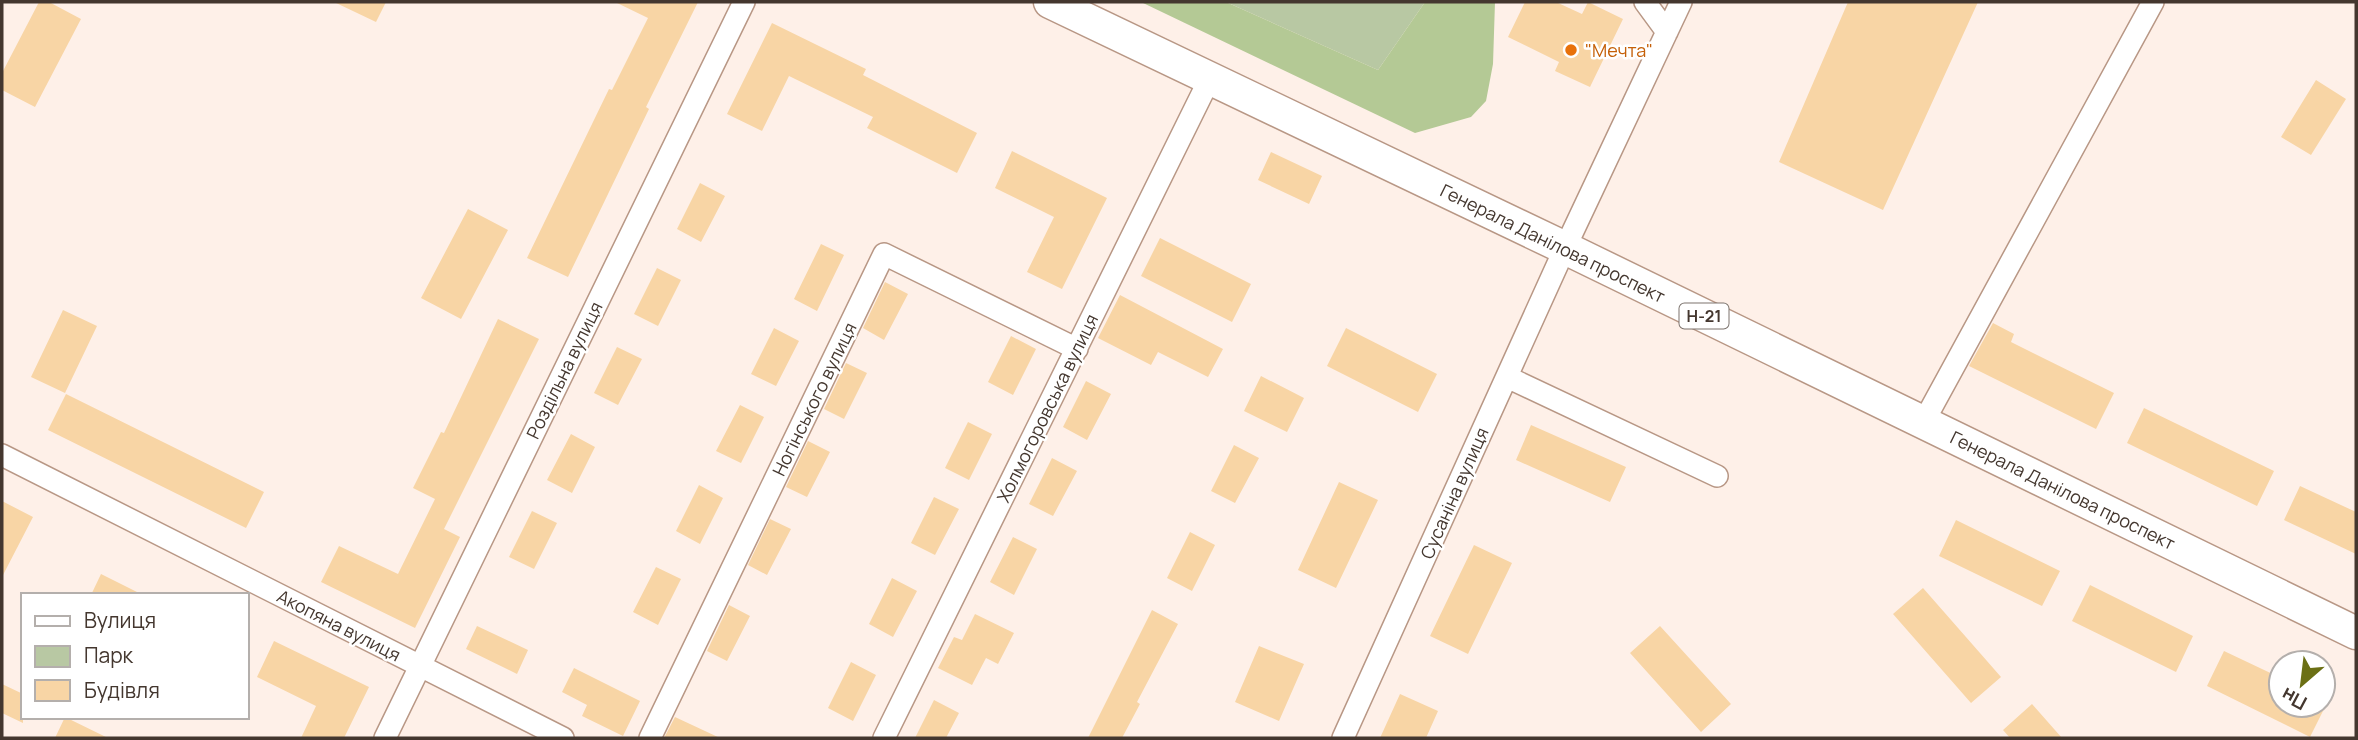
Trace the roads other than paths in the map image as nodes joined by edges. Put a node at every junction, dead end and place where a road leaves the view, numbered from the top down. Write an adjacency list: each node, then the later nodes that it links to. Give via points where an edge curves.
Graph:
1 (744, 2): 15 (street, Роздільна вулиця)
2 (1050, 2): 7 (main road, Генерала Данілова проспект / Н-21)
3 (1645, 2): 6 (street)
4 (1681, 2): 6 (street, Сусаніна вулиця)
5 (2153, 2): 11 (street)
6 (1667, 32): 8 (street, Сусаніна вулиця)
7 (1210, 78): 8 (main road, Генерала Данілова проспект / Н-21); 9 (street, Холмогоровська вулиця)
8 (1565, 248): 10 (street, Сусаніна вулиця); 11 (main road, Генерала Данілова проспект / Н-21)
9 (1077, 349): 18 (street, Ногінського вулиця, via 884,254); 19 (street, Холмогоровська вулиця)
10 (1507, 376): 13 (street); 20 (street, Сусаніна вулиця)
11 (1923, 423): 14 (main road, Генерала Данілова проспект / Н-21)
12 (2, 455): 15 (street, Акопяна вулиця)
13 (1717, 476)
14 (2356, 634)
15 (420, 666): 16 (street, Роздільна вулиця); 17 (street, Акопяна вулиця)
16 (385, 738)
17 (563, 738)
18 (650, 738)
19 (884, 738)
20 (1343, 738)

